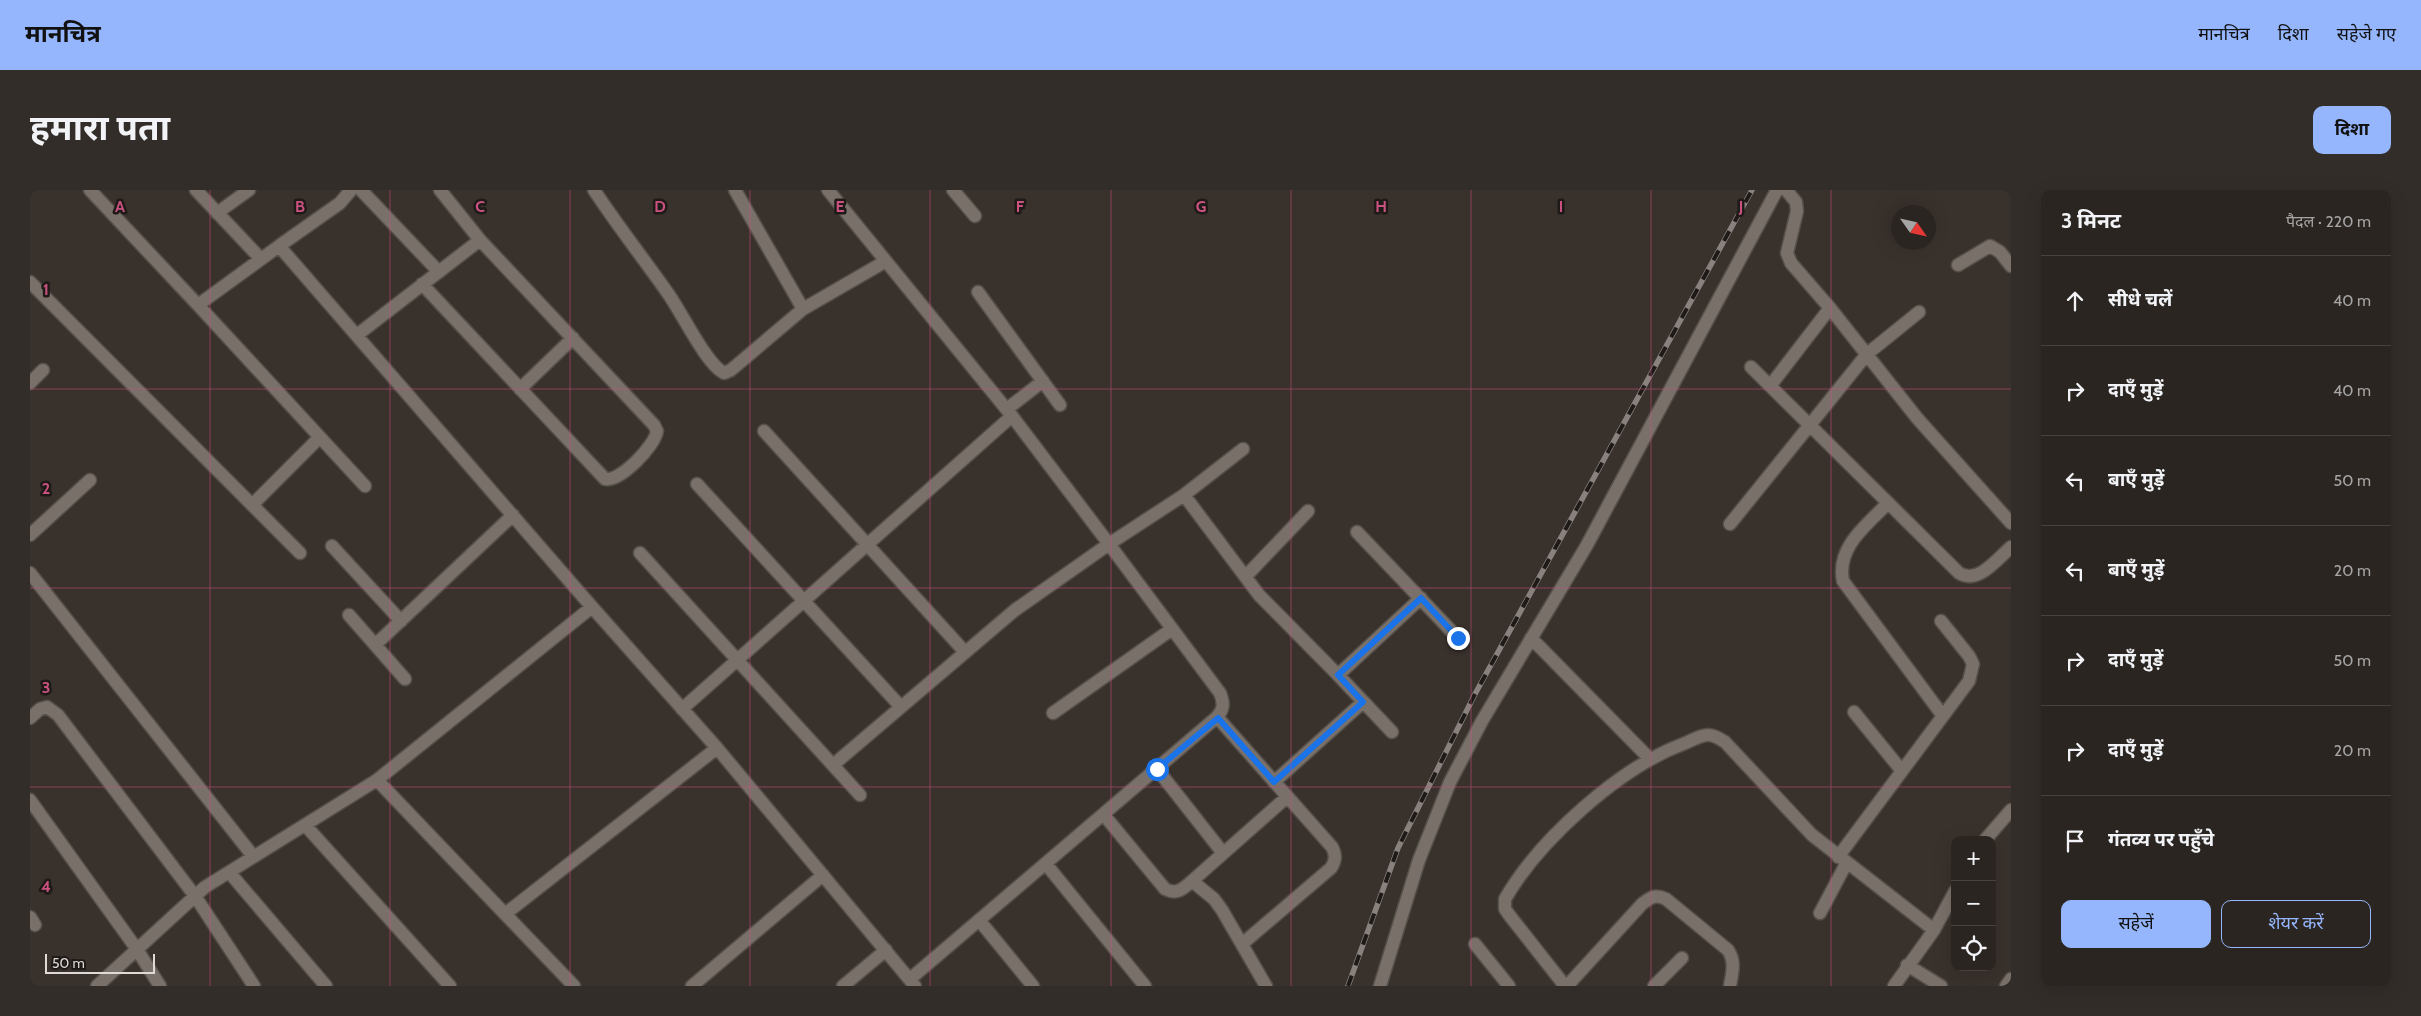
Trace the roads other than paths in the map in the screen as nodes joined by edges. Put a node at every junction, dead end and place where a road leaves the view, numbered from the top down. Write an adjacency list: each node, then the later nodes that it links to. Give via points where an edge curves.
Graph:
1 (90, 190): 14 (street)
2 (109, 190): 14 (street)
3 (196, 190): 15 (street)
4 (249, 190): 15 (street)
5 (351, 190): 18 (street, via 340,203)
6 (362, 190): 23 (street)
7 (440, 190): 17 (street)
8 (594, 190): 29 (street, via 667,292 717,370 724,373 731,370)
9 (735, 190): 29 (street)
10 (828, 190): 20 (street)
11 (952, 190): 16 (street)
12 (1777, 190): 74 (street, via 1587,545)
13 (1786, 190): 28 (street, via 1796,202 1797,211 1787,253 1791,263)
14 (100, 200): 27 (street)
15 (217, 213): 19 (street)
16 (975, 216)
17 (480, 240): 23 (street); 32 (street)
18 (280, 246): 19 (street); 31 (street)
19 (260, 258): 27 (street)
20 (886, 261): 29 (street); 41 (street)
21 (1958, 265): 22 (street, via 1990,246 2000,252)
22 (2011, 266)
23 (439, 272): 25 (street)
24 (30, 282): 51 (street)
25 (422, 284): 31 (street); 39 (street)
26 (978, 292): 36 (street)
27 (198, 306): 44 (street)
28 (1830, 308): 33 (street); 38 (street)
29 (803, 309)
30 (1919, 312): 33 (street)
31 (357, 335): 53 (street)
32 (573, 338): 39 (street); 39 (street, via 654,425 657,431 652,445 619,476 605,479)
33 (1867, 354): 42 (street); 55 (street, via 1917,418)
34 (1751, 367): 38 (street)
35 (43, 370): 37 (street)
36 (1042, 381): 40 (street); 41 (street)
37 (30, 383)
38 (1770, 386): 42 (street)
39 (520, 389)
40 (1060, 405)
41 (1009, 412): 58 (street); 59 (street)
42 (1810, 425): 50 (street); 54 (street)
43 (764, 431): 59 (street)
44 (320, 437): 48 (street); 51 (street)
45 (1243, 449): 49 (street)
46 (90, 480): 57 (street)
47 (697, 484): 67 (street)
48 (365, 486)
49 (1184, 495): 58 (street); 65 (street)
50 (1888, 502): 61 (street, via 1965,577 1980,574); 85 (street, via 1852,539 1841,570 1843,581)
51 (252, 505): 62 (street)
52 (1308, 511): 65 (street)
53 (513, 515): 68 (street); 70 (street)
54 (1730, 524)
55 (2011, 524)
56 (1357, 532): 66 (street)
57 (30, 535)
58 (1109, 544): 72 (street); 76 (street, via 1015,610)
59 (867, 545): 67 (street); 76 (street)
60 (332, 546): 70 (street)
61 (2011, 547)
62 (300, 553)
63 (640, 553): 77 (street)
64 (30, 572): 104 (street)
65 (1246, 576): 78 (street, via 1269,607)
66 (1421, 598): 73 (street); 78 (street)
67 (804, 601): 77 (street); 81 (street)
68 (592, 608): 82 (street); 94 (street)
69 (349, 615): 75 (street)
70 (401, 621): 75 (street)
71 (1941, 621): 85 (street, via 1973,664 1969,681)
72 (1172, 629): 84 (street); 87 (street, via 1220,694 1223,702)
73 (1458, 638)
74 (1531, 638): 90 (street); 124 (street, via 1450,782 1419,860)
75 (375, 645): 79 (street)
76 (965, 652): 81 (street)
77 (737, 660): 82 (street); 91 (street)
78 (1338, 675): 80 (street)
79 (405, 679)
80 (1363, 702): 88 (street); 95 (street)
81 (901, 707): 91 (street)
82 (682, 709): 89 (street)
83 (1854, 712): 93 (street)
84 (1053, 713)
85 (1943, 716): 93 (street)
86 (30, 718): 110 (street, via 47,707 58,715)
87 (1218, 718): 92 (street); 95 (street)
88 (1392, 732)
89 (717, 748): 108 (street); 112 (street)
90 (1650, 759): 105 (street, via 1706,735 1715,736 1725,742 1801,825); 137 (street, via 1628,772 1565,824 1505,899 1505,909)
91 (833, 765): 96 (street)
92 (1157, 769): 100 (street); 103 (street)
93 (1902, 771): 105 (street)
94 (377, 780): 101 (street); 112 (street)
95 (1274, 782): 97 (street)
96 (860, 795)
97 (1287, 796): 103 (street); 116 (street, via 1332,847 1335,861 1331,868)
98 (30, 800): 118 (street)
99 (2011, 810): 102 (street)
100 (1104, 815): 106 (street); 109 (street, via 1165,888 1180,891)
101 (305, 825): 104 (street); 129 (street)
102 (1988, 836)
103 (1223, 853): 109 (street)
104 (253, 856): 107 (street)
105 (1842, 860): 113 (street); 115 (street)
106 (1046, 864): 114 (street); 134 (street)
107 (229, 872): 110 (street); 128 (street)
108 (823, 875): 119 (street); 131 (street)
109 (1192, 881): 116 (street, via 1214,899)
110 (195, 896): 118 (street); 127 (street)
111 (1951, 898): 115 (street)
112 (505, 914): 130 (street)
113 (1820, 914)
114 (980, 920): 123 (street); 133 (street)
115 (1934, 930): 121 (street)
116 (1242, 944): 135 (street)
117 (1474, 944): 136 (street)
118 (136, 948): 125 (street); 126 (street)
119 (886, 950): 123 (street); 132 (street)
120 (1682, 958): 138 (street)
121 (1907, 965): 140 (street); 141 (street)
122 (2011, 979): 142 (street)
123 (912, 982)
124 (1384, 984)
125 (97, 986)
126 (160, 986)
127 (254, 986)
128 (326, 986)
129 (450, 986)
130 (574, 986)
131 (692, 986)
132 (843, 986)
133 (1033, 986)
134 (1145, 986)
135 (1266, 986)
136 (1509, 986)
137 (1566, 986): 139 (street, via 1642,904 1658,895 1728,950 1734,964)
138 (1654, 986)
139 (1730, 986)
140 (1894, 986)
141 (1941, 986)
142 (2006, 986)

